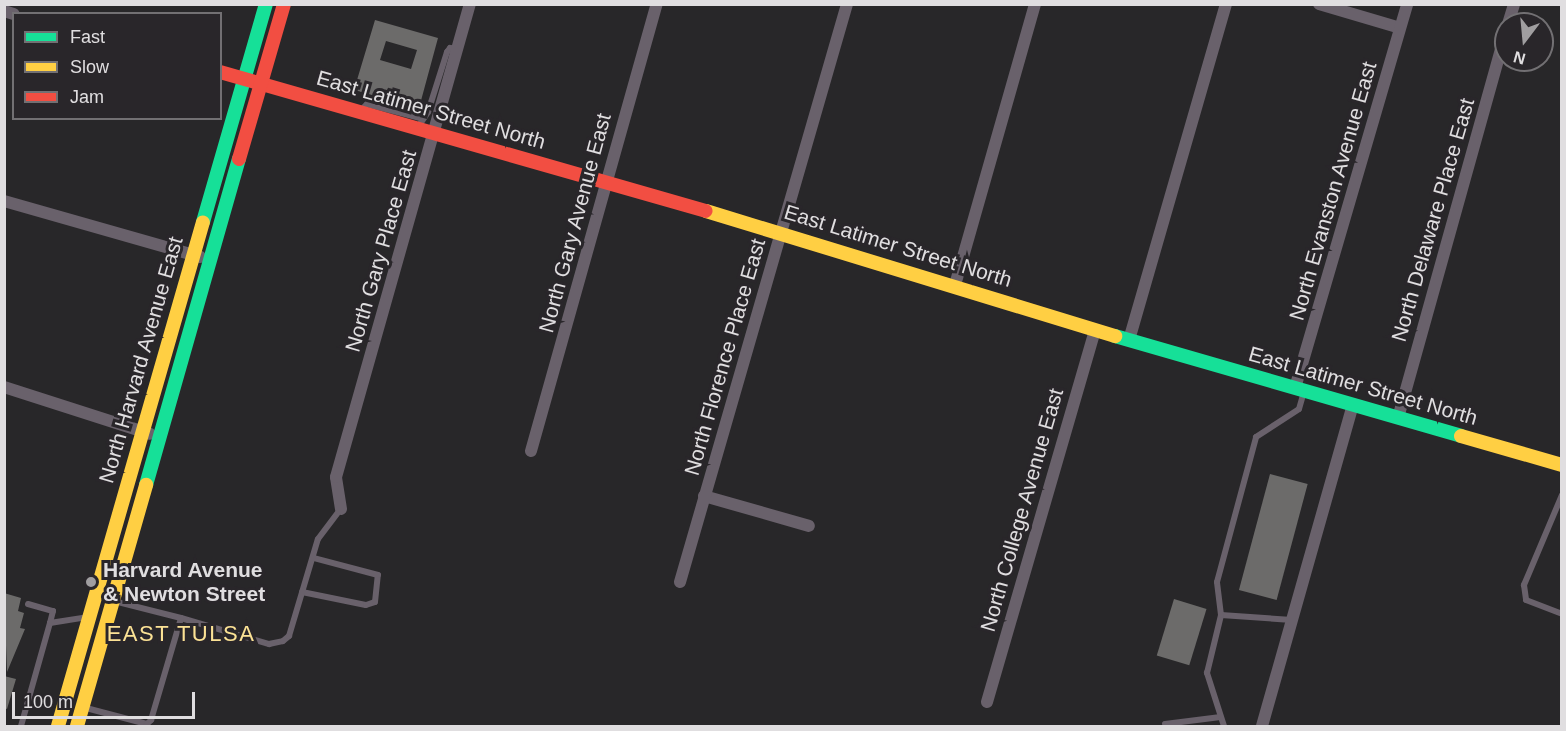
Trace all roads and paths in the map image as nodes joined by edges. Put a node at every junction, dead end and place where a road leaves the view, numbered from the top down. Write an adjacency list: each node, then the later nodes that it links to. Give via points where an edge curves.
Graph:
1 (266, 4): 14 (main road, North Harvard Avenue East)
2 (284, 4): 15 (main road, North Harvard Avenue East)
3 (471, 4): 11 (street, North Gary Place East)
4 (657, 4): 18 (street, North Gary Avenue East)
5 (848, 4): 20 (street, North Florence Place East)
6 (1035, 4): 23 (street)
7 (1226, 4): 25 (street)
8 (1319, 4): 10 (street)
9 (1407, 4): 10 (street, North Evanston Avenue East)
10 (1400, 28): 27 (street, North Evanston Avenue East)
11 (458, 50): 16 (lane, via 450,48 447,52 428,112); 17 (street, North Gary Place East)
12 (1495, 72): 29 (street, North Delaware Place East)
13 (222, 73): 14 (main road, East Latimer Street North)
14 (244, 79): 15 (main road, East Latimer Street North); 21 (main road, North Harvard Avenue East)
15 (261, 83): 16 (main road, East Latimer Street North, via 362,112); 22 (main road, North Harvard Avenue East)
16 (419, 123): 17 (main road, East Latimer Street North)
17 (435, 132): 18 (main road, East Latimer Street North); 36 (street, North Gary Place East, via 336,477)
18 (607, 182): 20 (main road, East Latimer Street North); 32 (street, North Gary Avenue East)
19 (4, 201): 21 (street)
20 (781, 232): 23 (main road, East Latimer Street North); 35 (street, North Florence Place East)
21 (193, 255): 22 (street); 30 (main road, North Harvard Avenue East)
22 (210, 260): 31 (main road, North Harvard Avenue East)
23 (955, 285): 24 (main road, East Latimer Street North)
24 (1095, 330): 25 (main road, East Latimer Street North); 50 (street, North College Avenue East)
25 (1129, 340): 27 (main road, East Latimer Street North)
26 (4, 387): 30 (street)
27 (1300, 389): 28 (main road, East Latimer Street North); 45 (lane, via 1299,409 1256,437 1218,582)
28 (1353, 405): 29 (main road, East Latimer Street North); 48 (street)
29 (1398, 418): 33 (main road, East Latimer Street North)
30 (143, 432): 31 (street); 41 (main road, North Harvard Avenue East)
31 (160, 437): 42 (main road, North Harvard Avenue East)
32 (531, 451)
33 (1562, 465)
34 (1562, 495): 44 (lane, via 1524,585 1526,600)
35 (705, 496): 37 (street); 39 (street, North Florence Place East)
36 (340, 509): 38 (lane, via 318,539)
37 (809, 526)
38 (314, 558): 40 (lane); 40 (lane, via 378,574 375,602 366,605)
39 (680, 582)
40 (302, 592): 47 (lane, via 289,636 274,643)
41 (95, 596): 42 (main road); 46 (main road, North Harvard Avenue East)
42 (113, 600): 47 (lane); 51 (main road, North Harvard Avenue East)
43 (28, 604): 49 (lane, via 52,610)
44 (1562, 614)
45 (1221, 615): 48 (lane); 52 (lane, via 1207,672)
46 (89, 616): 49 (lane); 55 (main road, North Harvard Avenue East)
47 (181, 618): 51 (lane, via 147,724)
48 (1293, 620): 58 (street)
49 (50, 623): 54 (lane)
50 (987, 702)
51 (82, 708): 56 (main road, North Harvard Avenue East)
52 (1221, 717): 53 (lane); 57 (lane)
53 (1165, 724)
54 (21, 726)
55 (58, 726)
56 (77, 726)
57 (1224, 726)
58 (1262, 726)

